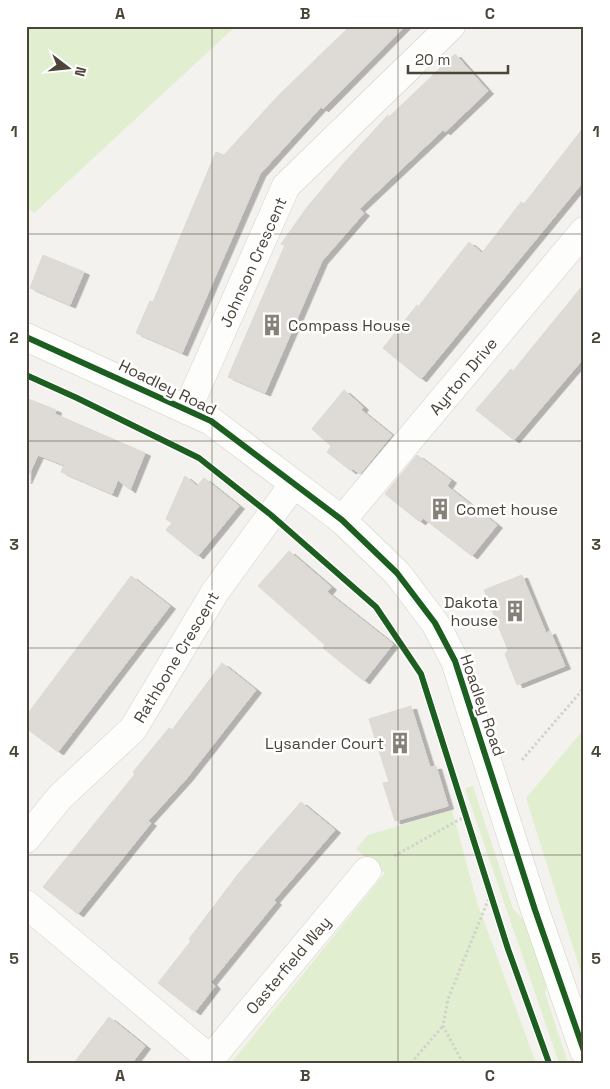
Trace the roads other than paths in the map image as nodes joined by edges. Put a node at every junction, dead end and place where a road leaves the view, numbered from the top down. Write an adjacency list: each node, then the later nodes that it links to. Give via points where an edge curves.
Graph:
1 (450, 26): 4 (street, Johnson Crescent, via 286,186)
2 (584, 231): 6 (street, Ayrton Drive)
3 (26, 337): 4 (street, Hoadley Road)
4 (187, 410): 5 (street, Hoadley Road, via 212,421)
5 (293, 485): 6 (street, Hoadley Road); 7 (street, Rathbone Crescent, via 215,592 133,728 60,796)
6 (342, 520): 10 (street, Hoadley Road, via 397,572 434,623 456,661 535,910)
7 (26, 839)
8 (367, 871): 11 (street, Oasterfield Way)
9 (26, 904): 11 (street, Oasterfield Way)
10 (584, 1051)
11 (208, 1061)

